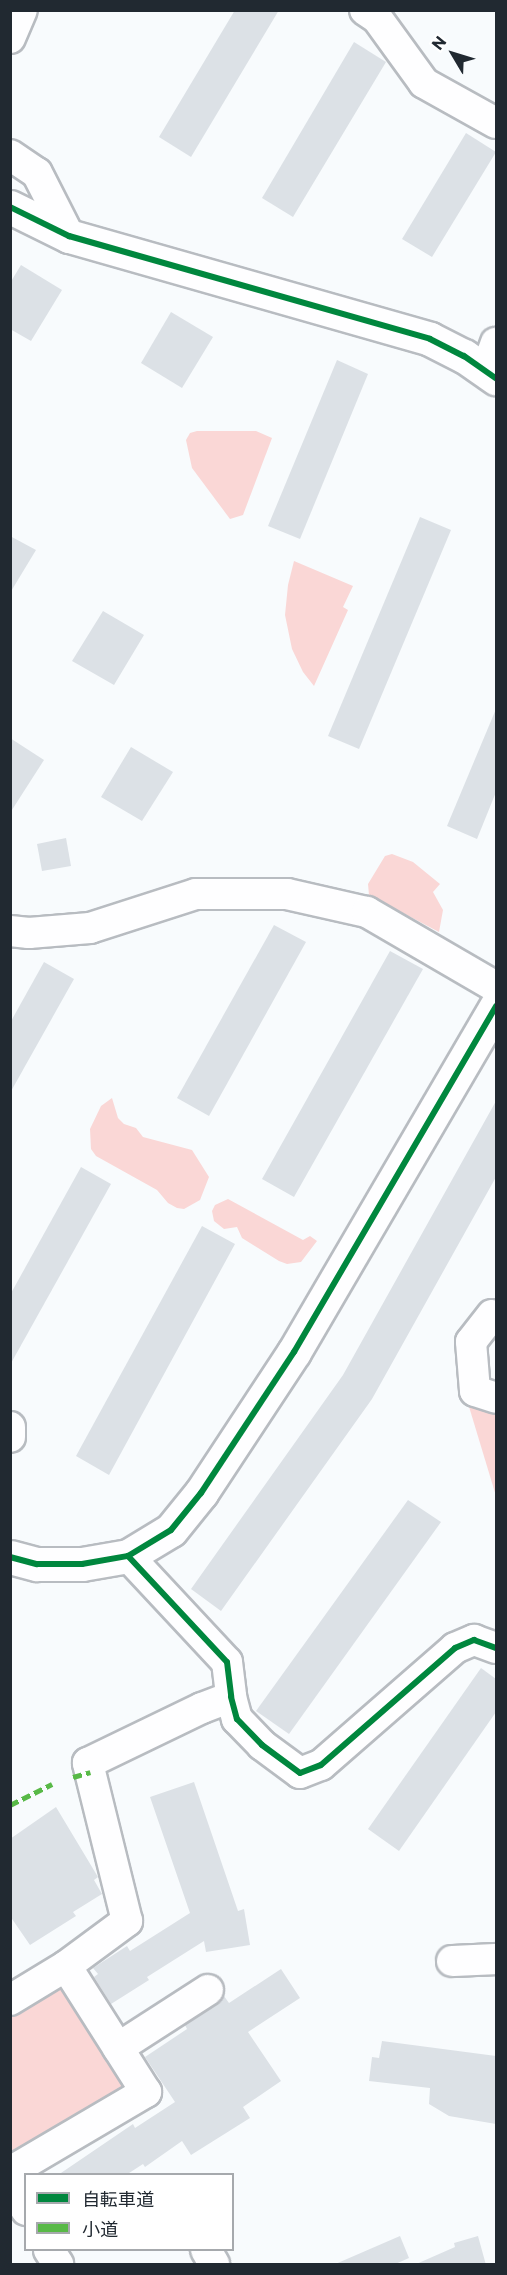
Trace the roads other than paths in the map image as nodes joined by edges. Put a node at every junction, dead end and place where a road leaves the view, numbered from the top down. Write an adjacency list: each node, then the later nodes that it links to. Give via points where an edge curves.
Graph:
1 (22, 10): 3 (street)
2 (365, 10): 4 (street, via 377,18 424,83)
3 (10, 38)
4 (496, 123)
5 (10, 155): 7 (street, via 37,173)
6 (10, 207): 7 (street)
7 (69, 236): 8 (street, via 430,339)
8 (493, 364)
9 (10, 931): 10 (street, via 90,928 196,894 287,894 367,912)
10 (496, 987)
11 (496, 1006): 16 (street, via 294,1352 201,1493 171,1530)
12 (492, 1315): 13 (street, via 471,1342 476,1391)
13 (496, 1398)
14 (10, 1427): 15 (street)
15 (10, 1437)
16 (128, 1556): 17 (street, via 54,1565); 19 (street, via 227,1662)
17 (10, 1557)
18 (496, 1648): 19 (street, via 474,1640 455,1648 321,1765 300,1773 262,1745 237,1719)
19 (231, 1697): 22 (street, via 88,1762 127,1921)
20 (496, 1959): 21 (street)
21 (452, 1961)
22 (66, 1966): 24 (street); 25 (street)
23 (208, 1990): 25 (street)
24 (10, 2000)
25 (118, 2048): 26 (street, via 146,2092)
26 (10, 2172)
27 (10, 2185): 28 (street)
28 (24, 2207)
29 (50, 2251): 31 (street)
30 (207, 2251): 32 (street)
31 (58, 2265)
32 (214, 2265)

